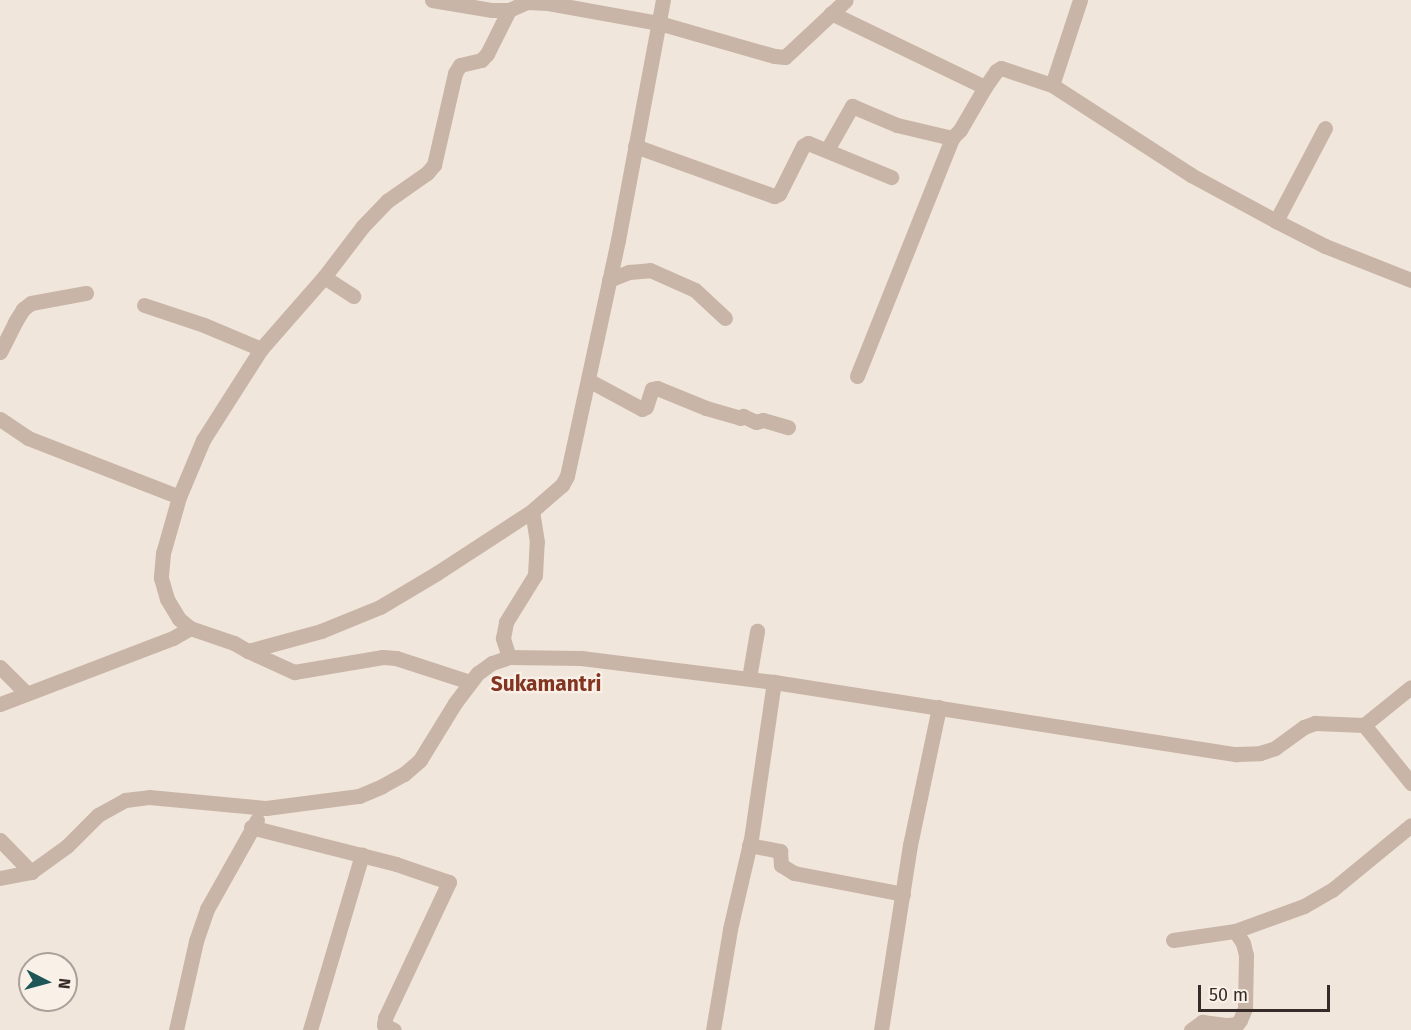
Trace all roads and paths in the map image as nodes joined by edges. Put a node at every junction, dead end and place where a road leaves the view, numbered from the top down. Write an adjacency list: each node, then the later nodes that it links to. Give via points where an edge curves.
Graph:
1 (432, 0): 5 (street)
2 (663, 0): 7 (street)
3 (846, 0): 6 (street)
4 (1080, 0): 8 (street)
5 (509, 10): 7 (street, via 536,2); 16 (street, via 487,54 481,60 460,65 455,73 434,165 387,201)
6 (831, 13): 7 (street, via 785,57); 9 (street)
7 (659, 23): 12 (street)
8 (1052, 85): 9 (street, via 1001,68); 15 (street, via 1191,175)
9 (985, 87): 11 (street)
10 (1325, 128): 15 (street)
11 (952, 138): 13 (street, via 897,125 852,106); 25 (street)
12 (635, 146): 13 (street, via 774,196 779,194 805,144); 17 (street)
13 (827, 150): 14 (street)
14 (891, 177)
15 (1276, 221): 18 (street, via 1325,246)
16 (324, 277): 20 (street); 23 (street)
17 (609, 280): 22 (street, via 629,272 650,270 694,290); 26 (street)
18 (1411, 280)
19 (86, 293): 24 (street, via 31,303 23,309)
20 (353, 296)
21 (144, 305): 23 (street)
22 (725, 318)
23 (261, 349): 29 (street, via 203,440)
24 (0, 352)
25 (856, 376)
26 (588, 380): 28 (street, via 642,409 655,388 740,418); 30 (street, via 567,476 562,486)
27 (0, 419): 29 (street, via 28,438)
28 (788, 427)
29 (179, 497): 31 (street, via 163,553 161,578 167,599 179,619)
30 (532, 511): 33 (street, via 380,607 321,631); 34 (street, via 537,542 536,575 506,622 503,638)
31 (190, 628): 33 (street); 40 (street, via 173,638)
32 (757, 632): 36 (street)
33 (248, 651): 37 (street, via 294,672 383,657)
34 (509, 657): 36 (street, via 581,658); 37 (street, via 492,663)
35 (0, 667): 40 (street)
36 (749, 678): 38 (street)
37 (470, 682): 45 (street, via 420,760 404,774 359,796)
38 (774, 682): 42 (street); 49 (street)
39 (1411, 687): 43 (street)
40 (26, 693): 41 (street)
41 (0, 704)
42 (939, 707): 43 (street, via 1236,754 1275,748 1315,723); 53 (street)
43 (1364, 725): 44 (street)
44 (1411, 783)
45 (266, 808): 47 (street); 51 (street, via 149,797 125,800 98,815)
46 (1411, 825): 54 (street, via 1322,897)
47 (251, 828): 50 (street); 56 (street, via 207,909)
48 (0, 840): 51 (street)
49 (749, 845): 53 (street, via 780,851 781,865 794,873); 59 (street)
50 (362, 855): 57 (street); 58 (street, via 449,882 385,1018 384,1025)
51 (31, 872): 52 (street)
52 (0, 878)
53 (903, 894): 60 (street)
54 (1235, 931): 55 (street); 61 (street, via 1246,955 1245,1008 1240,1020 1228,1025 1202,1022)
55 (1173, 940)
56 (176, 1030)
57 (310, 1030)
58 (394, 1030)
59 (713, 1030)
60 (881, 1030)
61 (1191, 1030)

